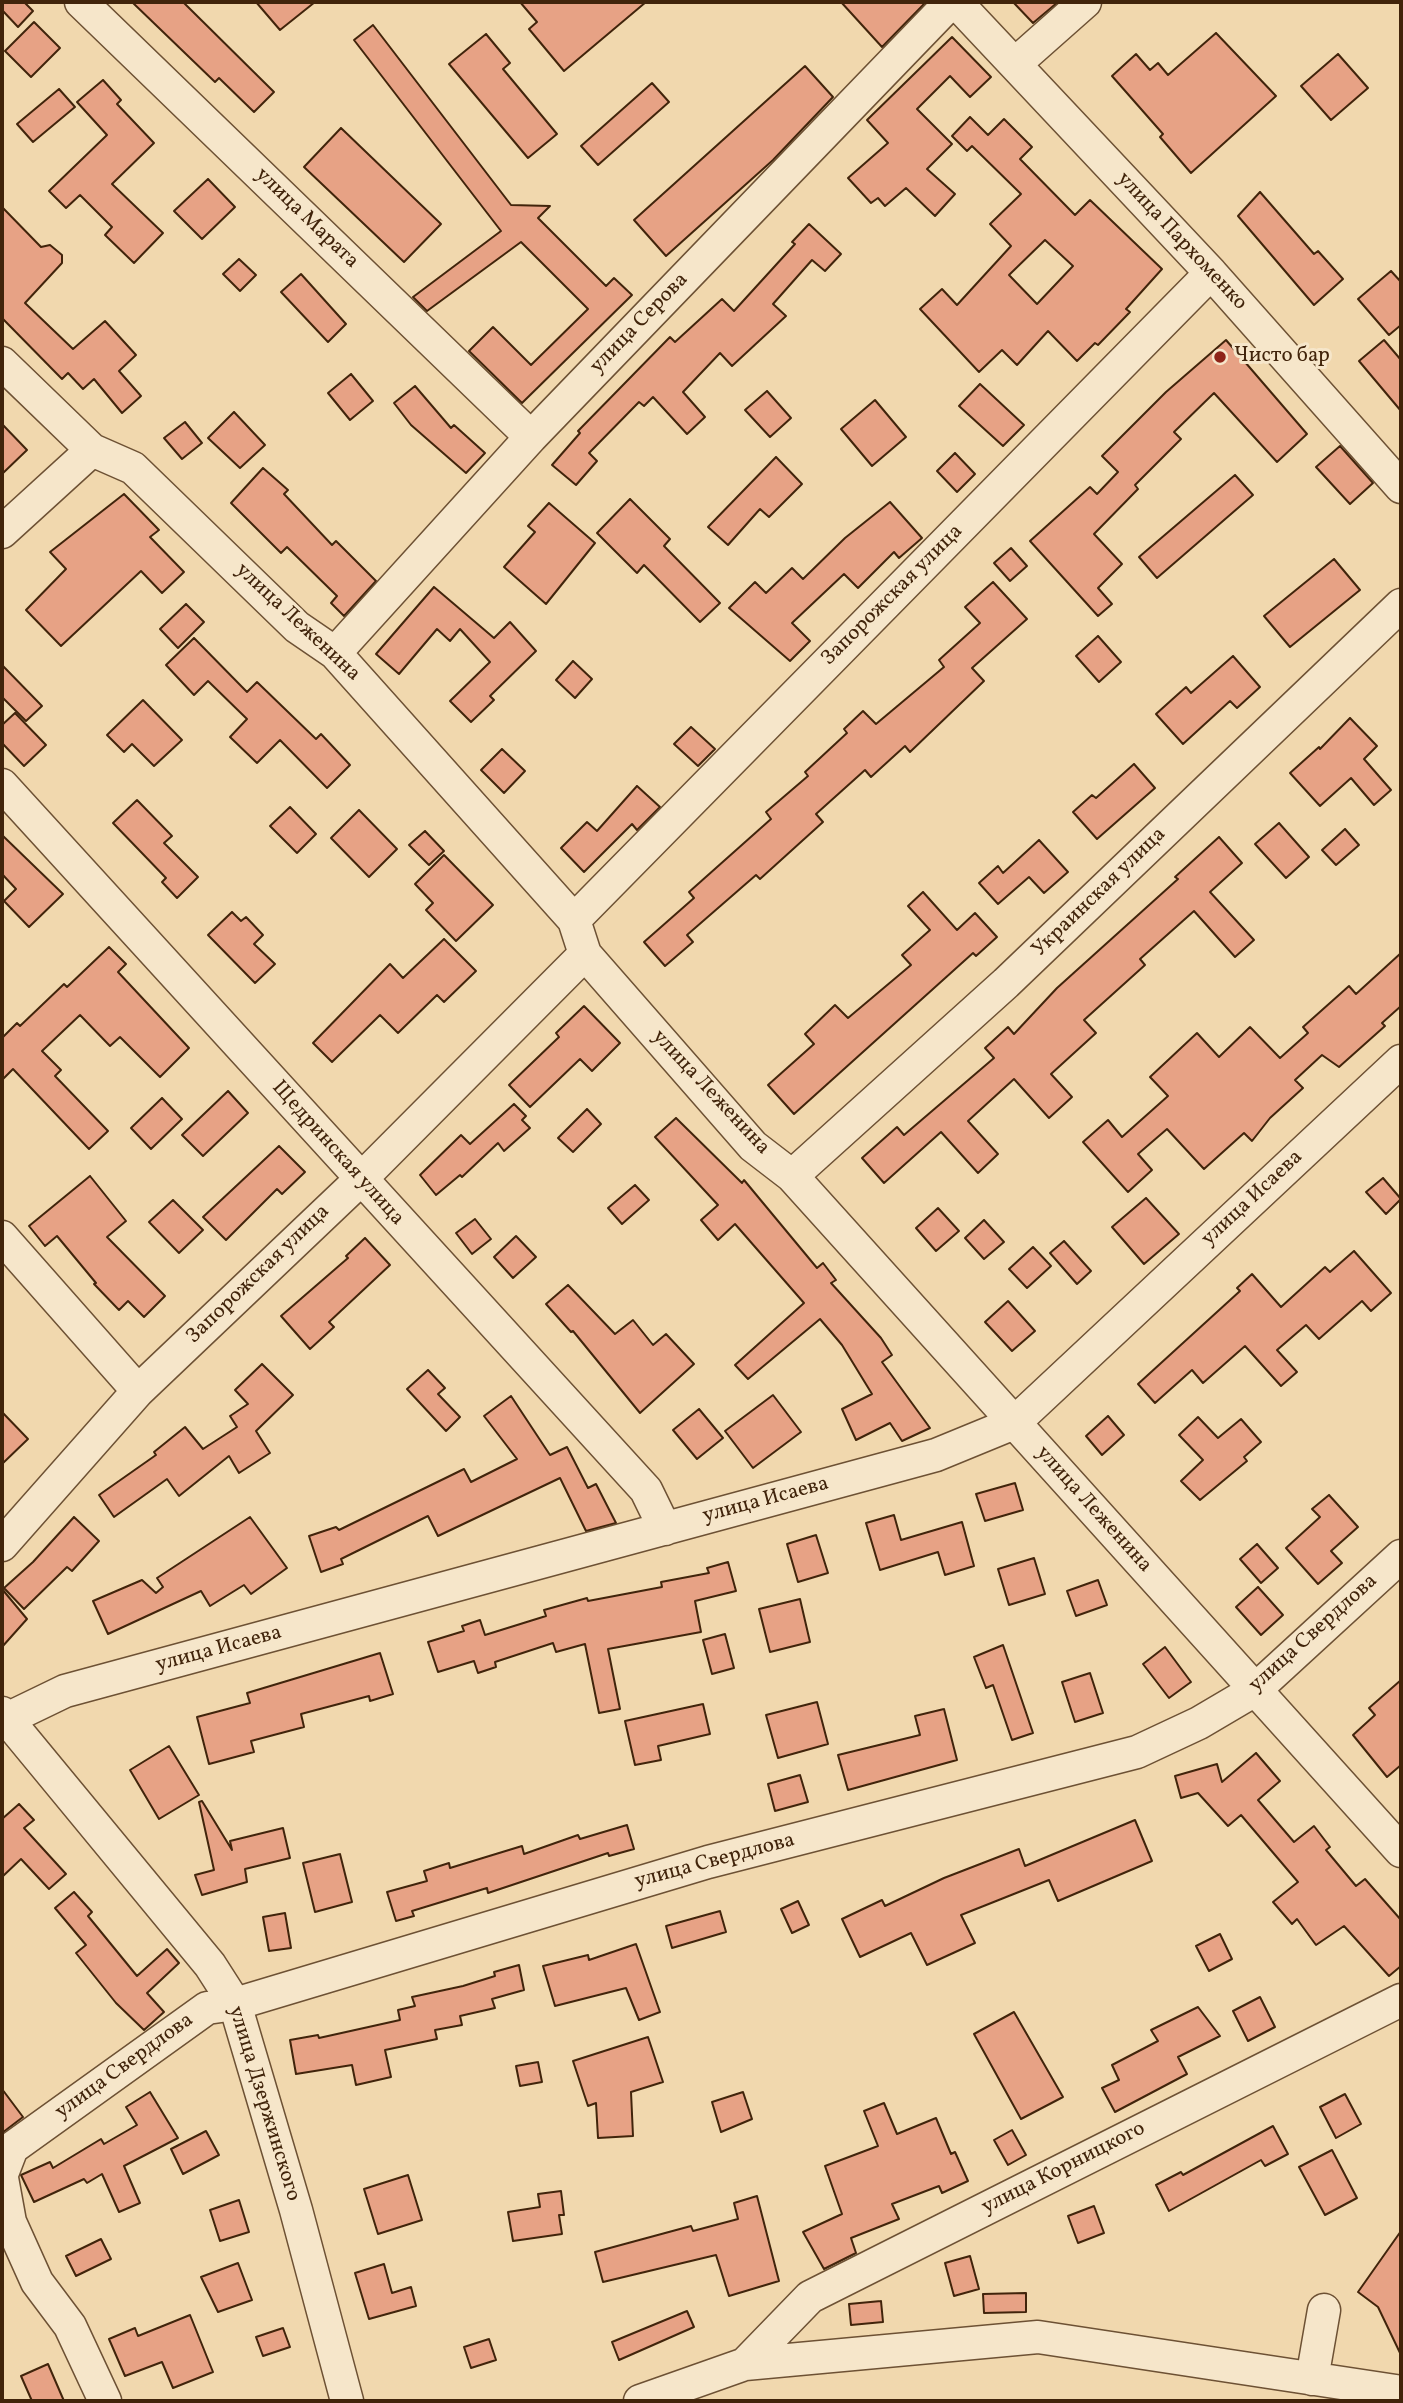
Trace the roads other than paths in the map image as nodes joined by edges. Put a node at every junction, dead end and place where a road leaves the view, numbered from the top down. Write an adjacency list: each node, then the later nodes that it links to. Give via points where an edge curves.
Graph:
1 (82, 2): 8 (street, улица Марата)
2 (951, 2): 8 (street, улица Серова)
3 (956, 2): 5 (street, улица Пархоменко)
4 (1085, 2): 5 (street)
5 (1015, 64): 6 (street, улица Пархоменко)
6 (1211, 273): 10 (street, улица Пархоменко); 15 (street, Запорожская улица)
7 (2, 363): 9 (street, улица Леженина)
8 (531, 437): 13 (street, улица Серова)
9 (92, 450): 11 (street); 13 (street, улица Леженина, via 133,468 297,626)
10 (1401, 487)
11 (2, 532)
12 (1401, 605): 18 (street, Украинская улица, via 1006,983)
13 (335, 653): 15 (street, улица Леженина)
14 (2, 785): 19 (street, Щедринская улица)
15 (574, 920): 16 (street, улица Леженина)
16 (585, 954): 18 (street, улица Леженина, via 753,1146); 19 (street, Запорожская улица)
17 (1401, 1061): 22 (street, улица Исаева)
18 (792, 1175): 22 (street, улица Леженина)
19 (360, 1180): 21 (street, Запорожская улица); 23 (street, Щедринская улица, via 646,1490)
20 (2, 1237): 21 (street)
21 (138, 1391): 24 (street, Запорожская улица)
22 (1014, 1423): 23 (street, улица Исаева, via 936,1455); 26 (street, улица Леженина)
23 (665, 1529): 27 (street, улица Исаева, via 65,1691)
24 (2, 1545)
25 (1401, 1556): 26 (street, улица Свердлова)
26 (1255, 1690): 28 (street, улица Леженина); 30 (street, улица Свердлова, via 1137,1752 708,1862)
27 (4, 1716): 30 (street, улица Дзержинского, via 210,1965)
28 (1401, 1851)
29 (1401, 2000): 33 (street, улица Корницкого, via 810,2297)
30 (235, 2004): 31 (street, улица Свердлова, via 207,2008); 37 (street, улица Дзержинского)
31 (5, 2167): 36 (street, via 10,2222 37,2282 70,2326)
32 (1324, 2310): 34 (street)
33 (745, 2364): 34 (street, улица Корницкого, via 1038,2337); 38 (street, улица Корницкого)
34 (1312, 2379): 35 (street, улица Корницкого)
35 (1400, 2395)
36 (105, 2401)
37 (347, 2401)
38 (640, 2401)

